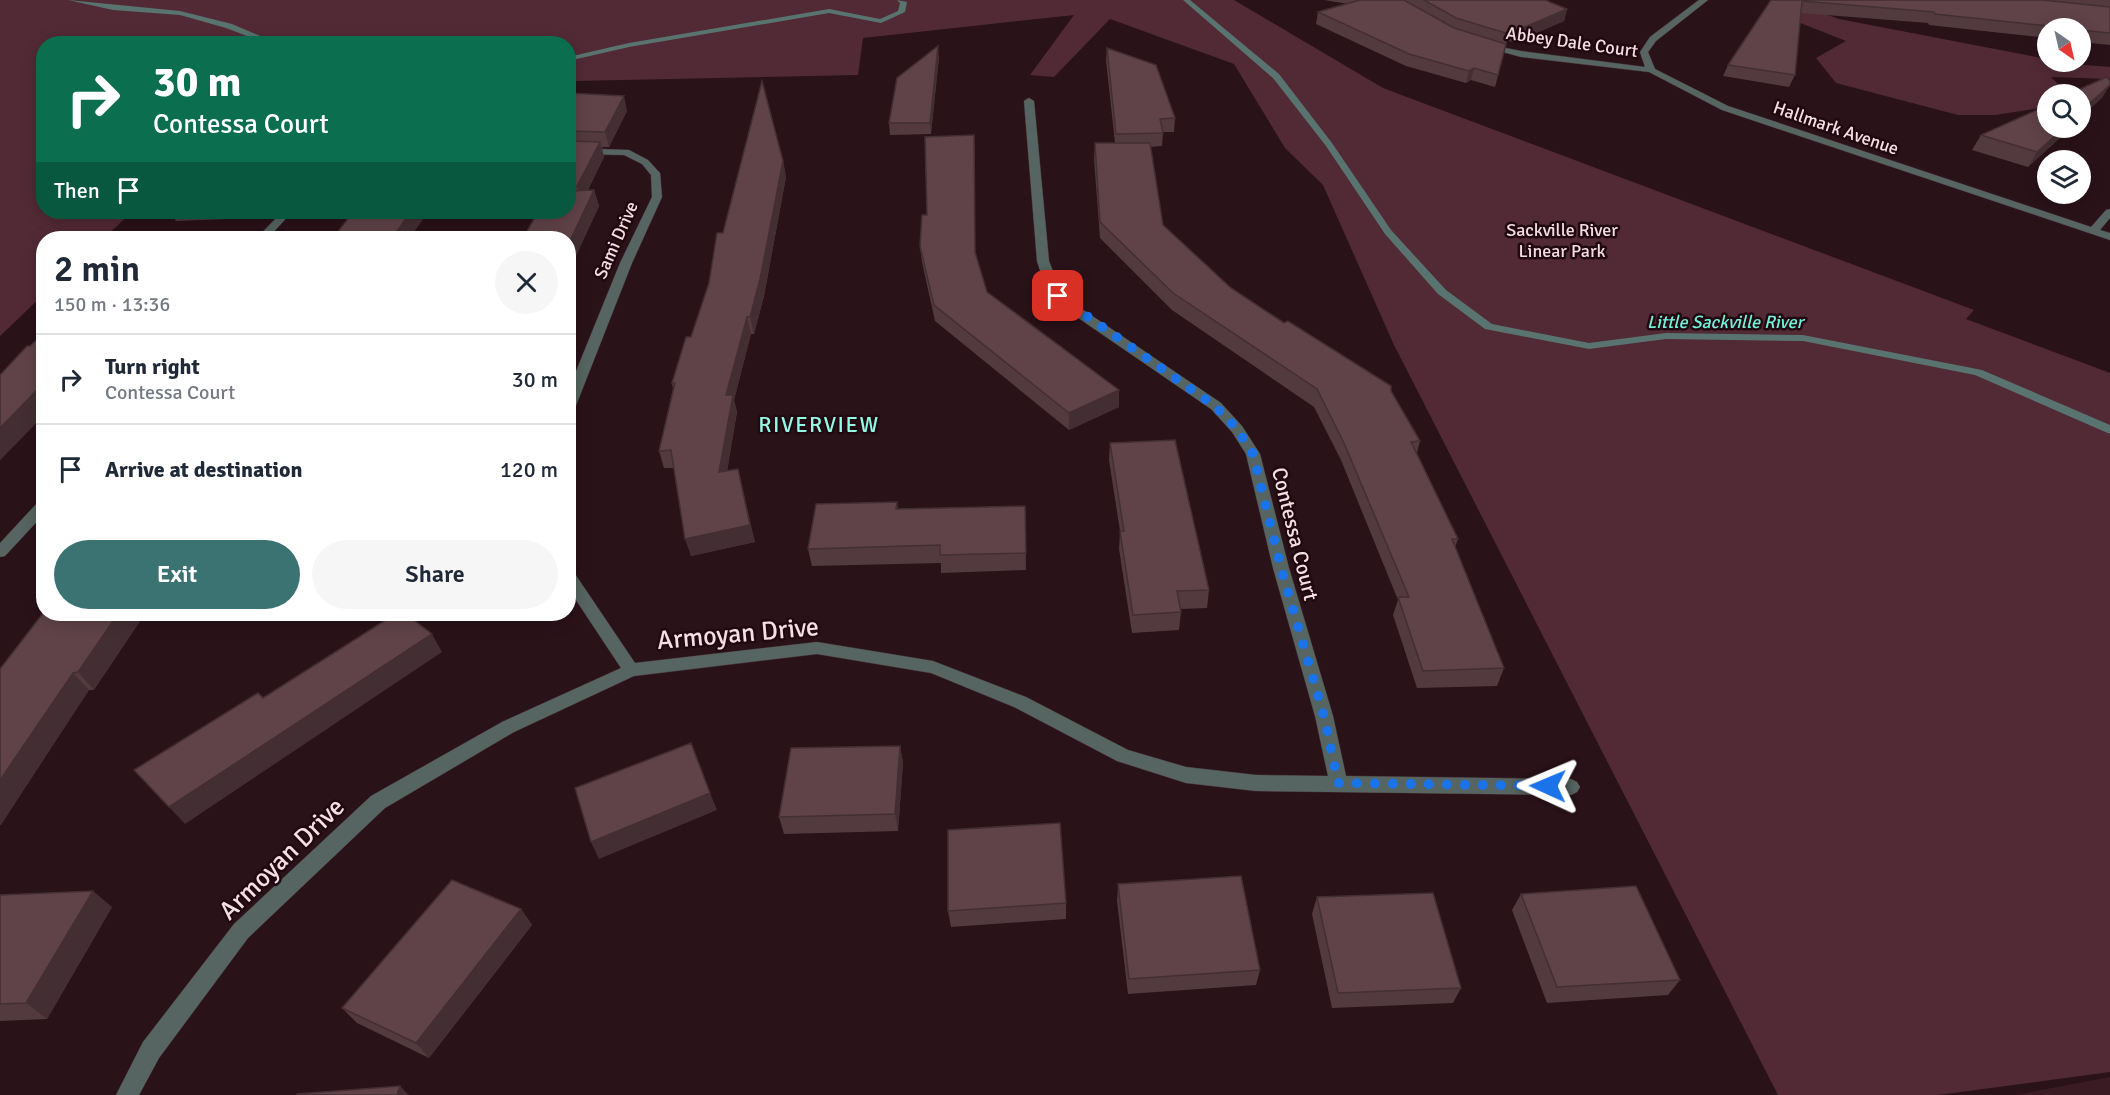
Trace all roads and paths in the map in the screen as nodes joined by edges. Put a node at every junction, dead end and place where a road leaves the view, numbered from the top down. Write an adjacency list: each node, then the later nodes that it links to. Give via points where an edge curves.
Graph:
1 (1704, 0): 3 (street, via 1653,39 1644,52)
2 (1477, 43): 3 (street, Abbey Dale Court, via 1521,54)
3 (1652, 70): 9 (street, Hallmark Avenue, via 1725,108)
4 (1029, 101): 16 (street, Contessa Court, via 1048,282 1075,310 1215,406 1253,454 1324,716)
5 (576, 151): 11 (street, Sami Drive, via 626,152 645,162 656,175 657,197)
6 (2110, 212): 9 (street)
7 (280, 219): 8 (street)
8 (269, 231)
9 (2093, 231): 10 (street, Hallmark Avenue)
10 (2110, 237)
11 (576, 388)
12 (36, 513): 13 (street)
13 (0, 552)
14 (576, 587): 15 (street)
15 (631, 670): 16 (street, Armoyan Drive, via 818,648 933,667 1020,702 1123,756 1186,776 1256,783); 18 (street, Armoyan Drive, via 508,727 378,802 241,931 151,1050)
16 (1338, 783): 17 (street, Armoyan Drive)
17 (1571, 787)
18 (127, 1095)

